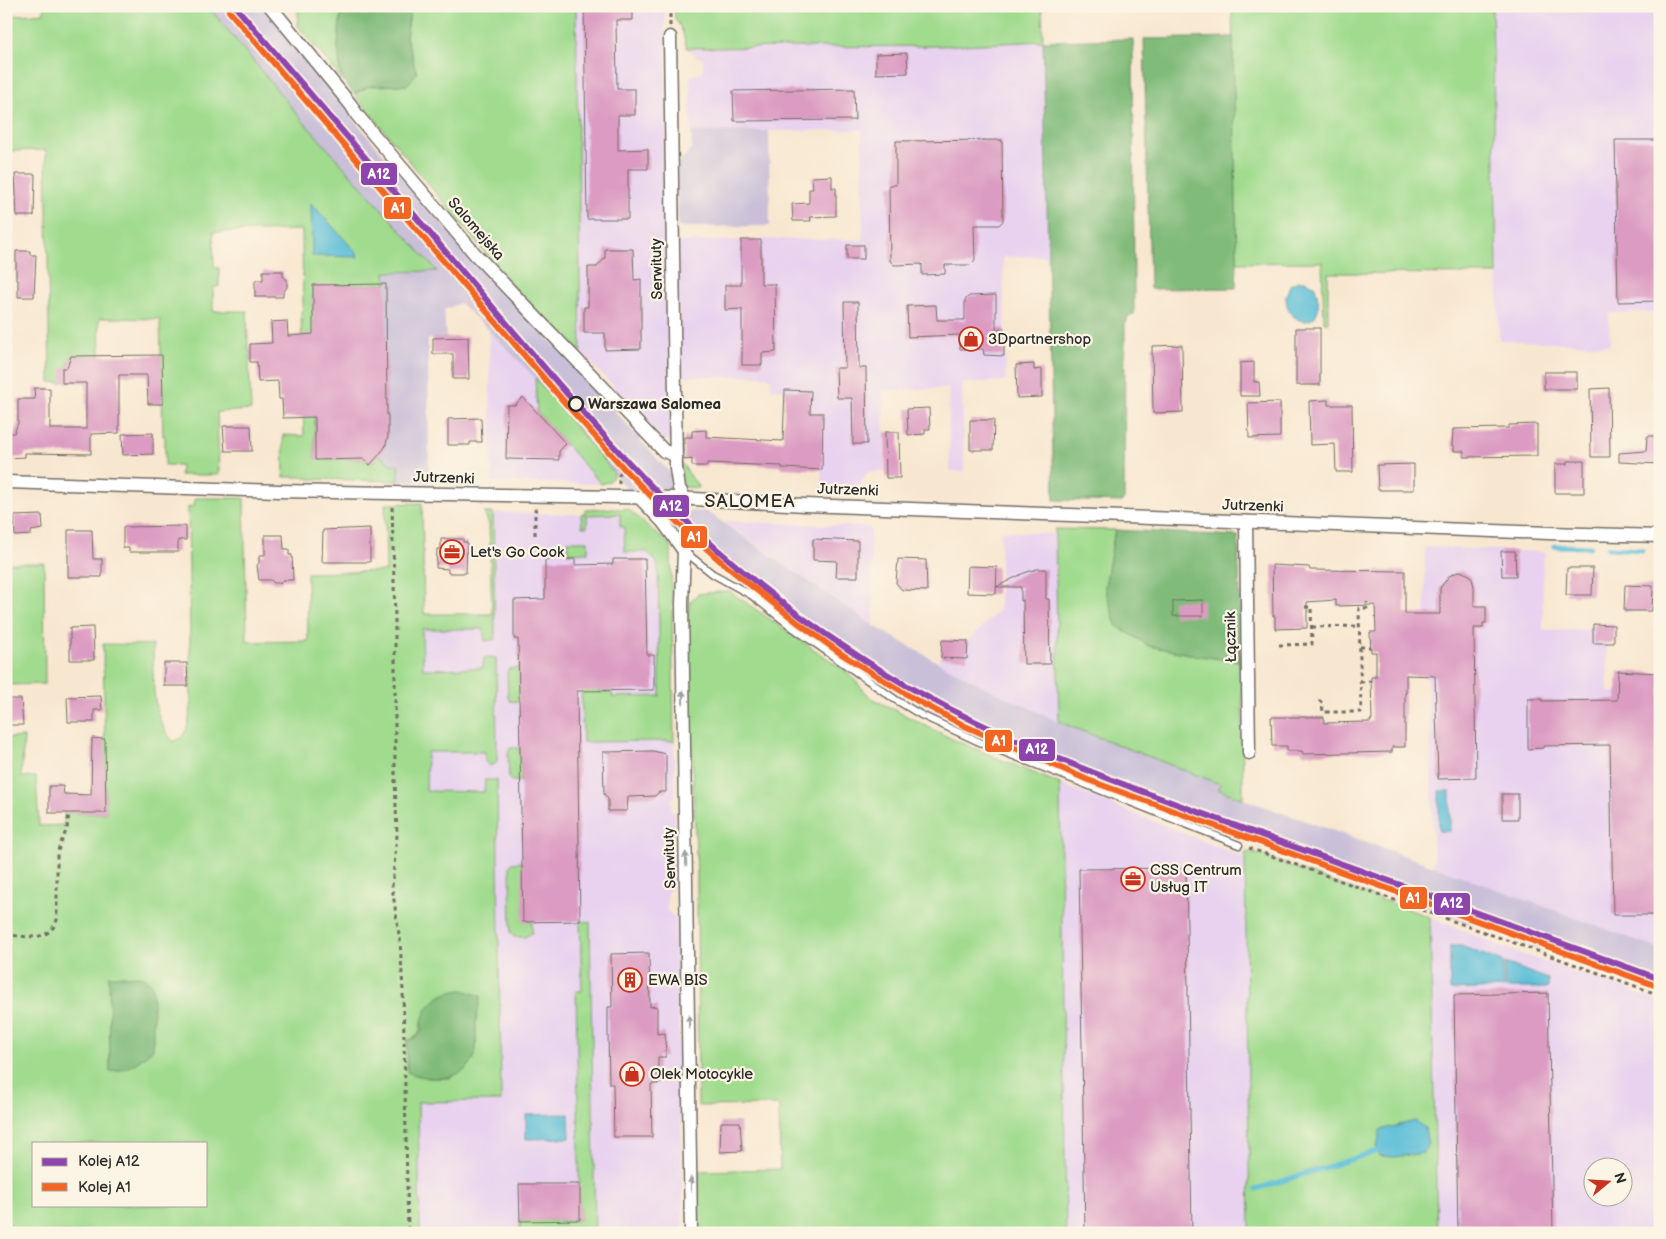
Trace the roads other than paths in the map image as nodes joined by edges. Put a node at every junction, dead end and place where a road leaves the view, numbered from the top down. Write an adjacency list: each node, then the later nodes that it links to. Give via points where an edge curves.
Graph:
1 (270, 6): 3 (street, Salomejska, via 475,254 664,451)
2 (670, 37): 3 (street, Serwituty)
3 (675, 455): 6 (street, Serwituty, via 678,488)
4 (6, 482): 5 (street, Jutrzenki)
5 (640, 498): 6 (street, Jutrzenki); 9 (street)
6 (685, 499): 7 (street, Jutrzenki)
7 (1246, 522): 8 (street, Jutrzenki); 10 (street, Łącznik)
8 (1660, 536)
9 (684, 551): 11 (lane, via 714,574 751,595 896,700 921,714 986,745); 12 (street, Serwituty, one-way to 9, via 682,604)
10 (1249, 752)
11 (1239, 845)
12 (691, 1233)

